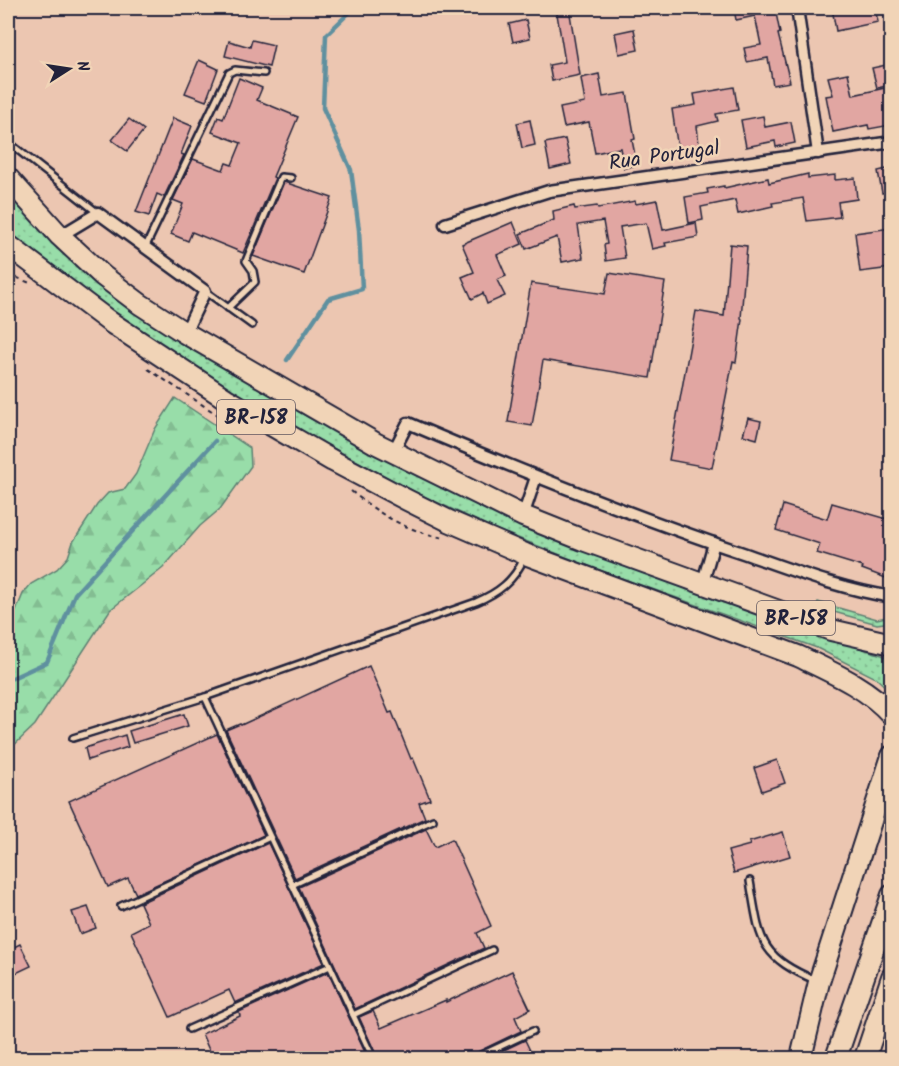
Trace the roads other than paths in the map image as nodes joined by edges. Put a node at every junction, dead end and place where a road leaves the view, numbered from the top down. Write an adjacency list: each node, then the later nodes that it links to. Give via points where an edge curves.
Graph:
1 (796, 8): 5 (street)
2 (264, 73): 12 (lane, via 229,73)
3 (8, 142): 8 (lane)
4 (891, 142): 5 (street, Rua Portugal)
5 (818, 153): 9 (street, Rua Portugal, via 549,192)
6 (8, 178): 10 (highway, BR-158)
7 (291, 178): 14 (lane, via 281,177 246,261 254,271 255,282)
8 (98, 213): 10 (street); 12 (street)
9 (445, 224)
10 (60, 236): 16 (highway, BR-158, via 103,276)
11 (8, 245): 21 (highway, BR-158, via 110,322 228,400 428,511)
12 (145, 248): 13 (street)
13 (205, 291): 14 (lane); 16 (street)
14 (228, 308): 15 (lane)
15 (252, 325)
16 (185, 333): 17 (highway, BR-158)
17 (393, 452): 18 (street, via 408,423); 19 (highway, BR-158)
18 (536, 477): 19 (street); 20 (street)
19 (523, 516): 22 (highway, BR-158)
20 (714, 543): 22 (street); 23 (street, via 858,592)
21 (525, 554): 25 (lane, via 518,571 494,595); 26 (highway, BR-158, via 798,656 841,676)
22 (702, 585): 24 (highway, BR-158, via 831,630)
23 (891, 597)
24 (891, 644)
25 (205, 698): 27 (lane); 30 (lane)
26 (891, 715)
27 (73, 738)
28 (891, 756): 38 (highway)
29 (433, 820): 32 (lane)
30 (270, 837): 32 (lane); 34 (lane)
31 (750, 881): 38 (lane, via 758,928 768,950 778,961)
32 (292, 885): 36 (lane)
33 (891, 896): 45 (highway)
34 (121, 906)
35 (492, 950): 39 (lane)
36 (330, 966): 39 (lane); 40 (lane)
37 (891, 977): 46 (highway)
38 (819, 982): 44 (highway)
39 (353, 1015): 42 (lane)
40 (189, 1029)
41 (533, 1031): 43 (lane)
42 (373, 1059)
43 (475, 1059)
44 (801, 1059)
45 (836, 1059)
46 (865, 1059)

